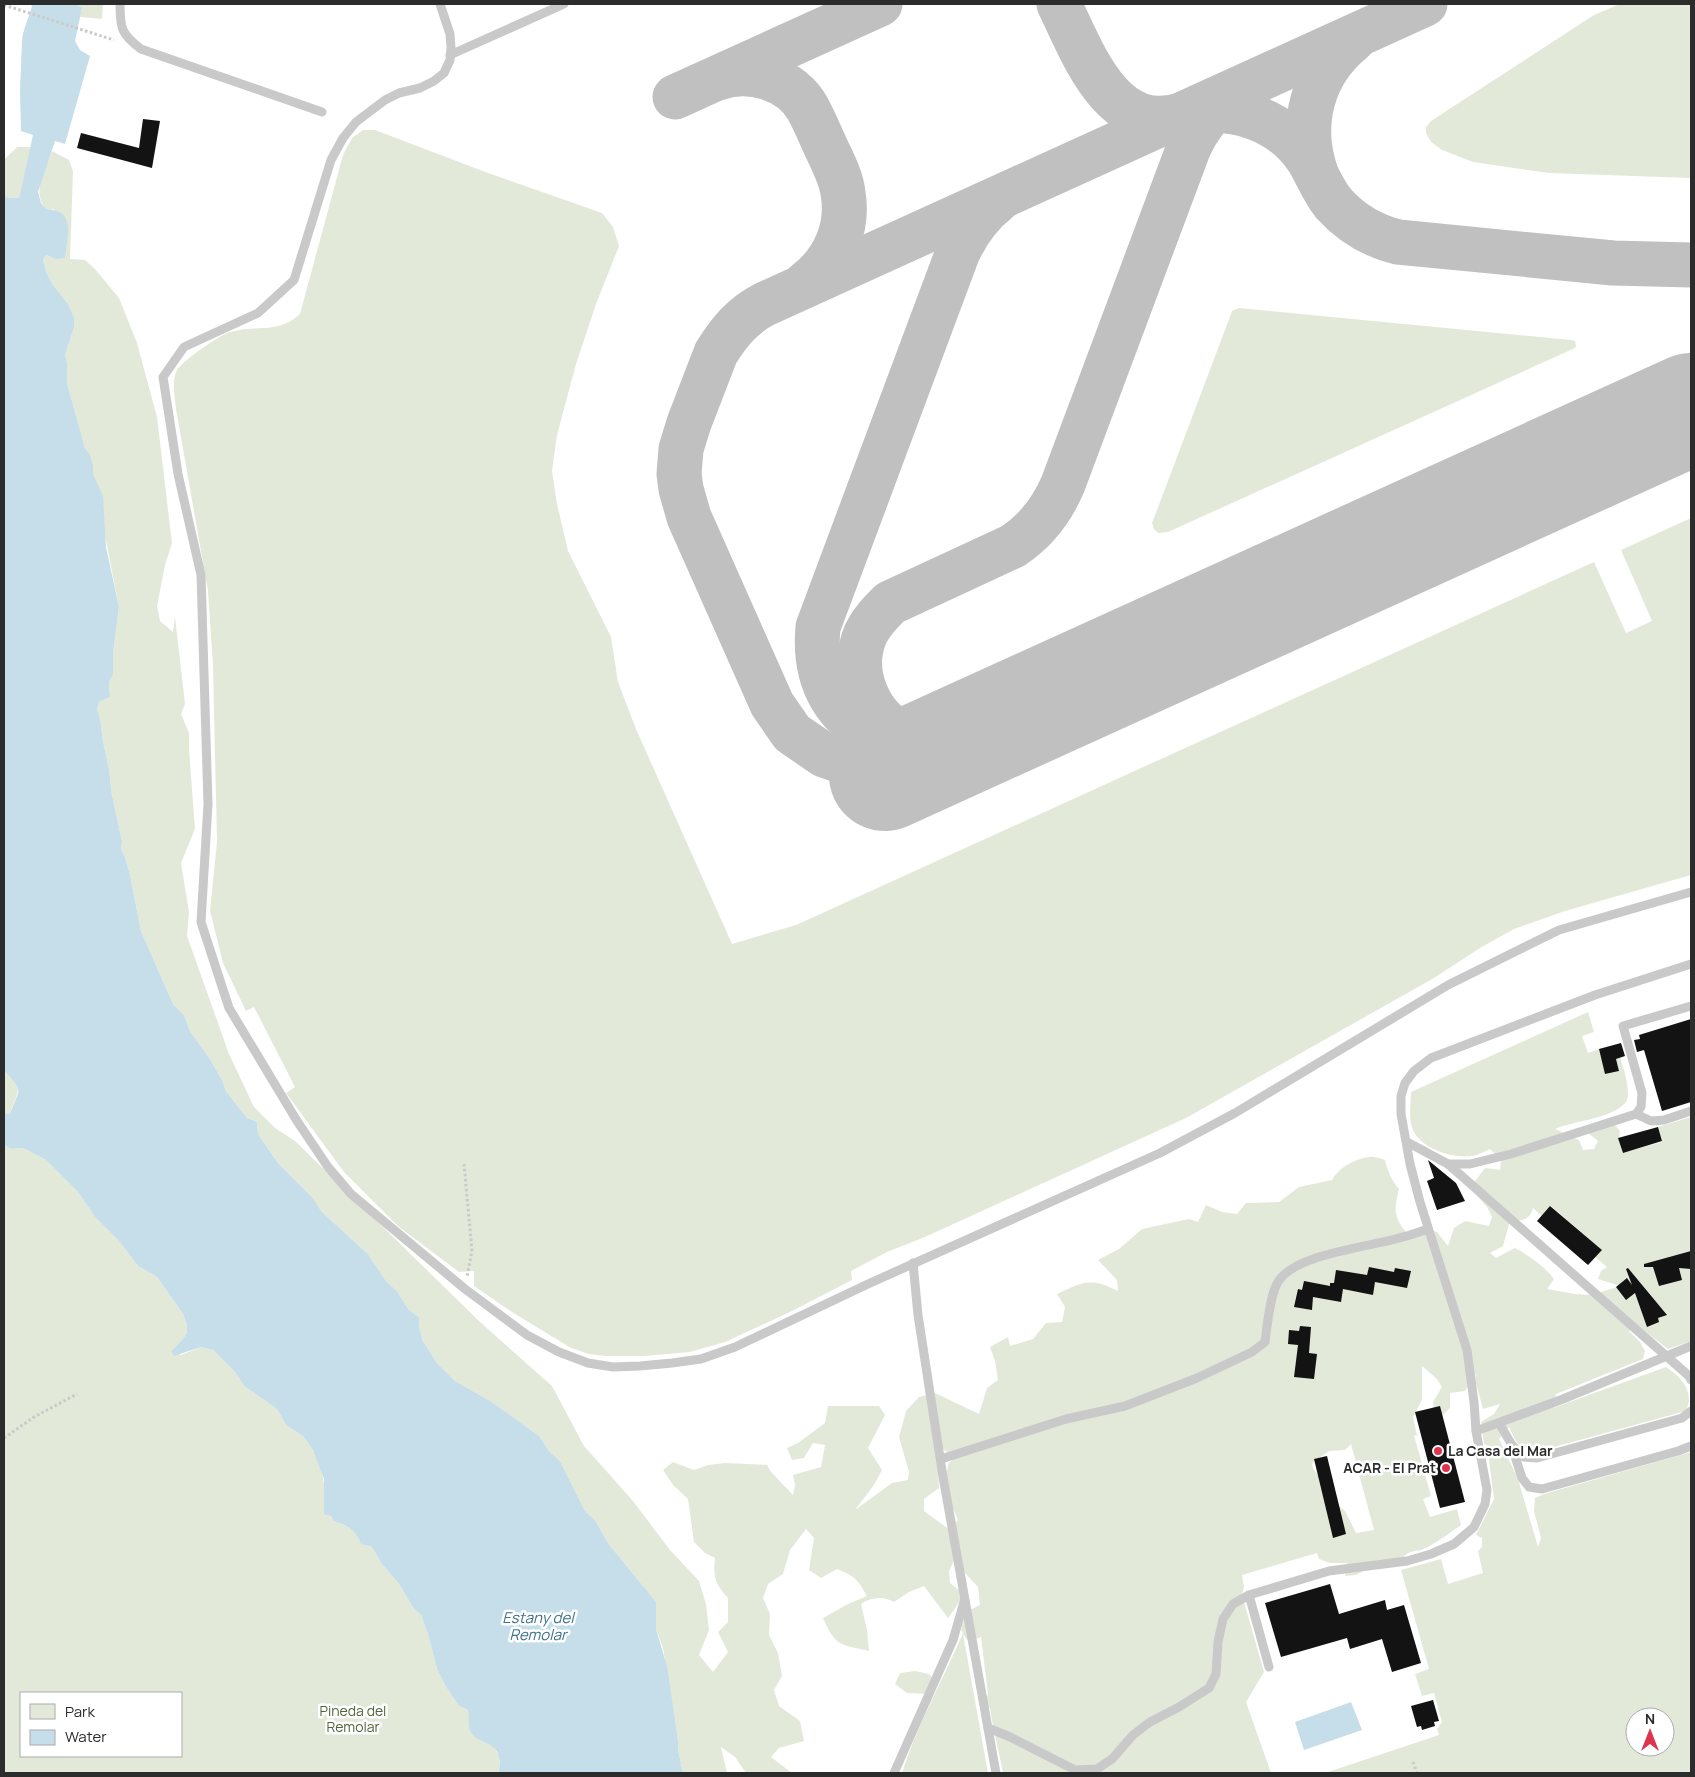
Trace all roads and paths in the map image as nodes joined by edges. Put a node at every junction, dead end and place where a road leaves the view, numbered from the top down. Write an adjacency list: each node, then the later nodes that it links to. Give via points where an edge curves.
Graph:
1 (120, 4): 7 (lane, via 122,30 141,49)
2 (440, 4): 6 (lane, via 450,34)
3 (564, 4): 6 (lane)
4 (4, 5): 5 (path)
5 (90, 31)
6 (450, 55): 18 (lane, via 444,73 434,81 385,100 356,122 342,138 331,160 294,280 258,313 184,347 164,377 178,474 201,575 208,804 201,922 229,1008 296,1121 328,1167 351,1194)
7 (322, 112)
8 (1691, 892): 17 (lane, via 1559,930 1448,984 1235,1113 1160,1154)
9 (1691, 964): 13 (lane, via 1595,994 1431,1058 1414,1071 1401,1096)
10 (1691, 1006): 12 (lane, via 1623,1026 1642,1093 1641,1107)
11 (1691, 1111): 12 (lane, via 1651,1121)
12 (1636, 1114): 15 (lane, via 1511,1154 1470,1164)
13 (1407, 1142): 15 (lane); 16 (lane)
14 (464, 1164): 18 (path, via 472,1251)
15 (1448, 1164): 20 (lane)
16 (1428, 1229): 25 (lane, via 1467,1350); 29 (lane, via 1398,1239 1330,1253 1292,1268 1278,1282 1268,1314 1265,1342 1252,1352 1197,1378 1125,1406 1066,1419)
17 (913, 1263): 18 (lane, via 735,1347 701,1359 640,1366 613,1367 588,1363 559,1352 528,1335); 29 (lane)
18 (465, 1289)
19 (1691, 1346): 20 (lane)
20 (1666, 1357): 21 (lane); 24 (lane)
21 (1690, 1378)
22 (77, 1394): 26 (path)
23 (1691, 1411): 27 (lane, via 1682,1418 1537,1458 1524,1456)
24 (1499, 1423): 25 (lane); 27 (lane)
25 (1476, 1431): 30 (lane, via 1487,1490 1485,1504 1474,1527 1454,1544 1407,1561 1329,1571)
26 (4, 1438)
27 (1512, 1445): 28 (lane, via 1522,1478 1529,1487 1542,1489)
28 (1691, 1446)
29 (941, 1459): 31 (lane)
30 (1249, 1595): 32 (lane); 33 (lane, via 1233,1604 1223,1619 1216,1674 1208,1688 1150,1722 1133,1735 1112,1759 1098,1768 1075,1770)
31 (965, 1600): 33 (lane); 35 (lane, via 953,1640)
32 (1269, 1667)
33 (988, 1728): 36 (lane)
34 (1413, 1762): 37 (path)
35 (894, 1773)
36 (996, 1773)
37 (1417, 1773)

